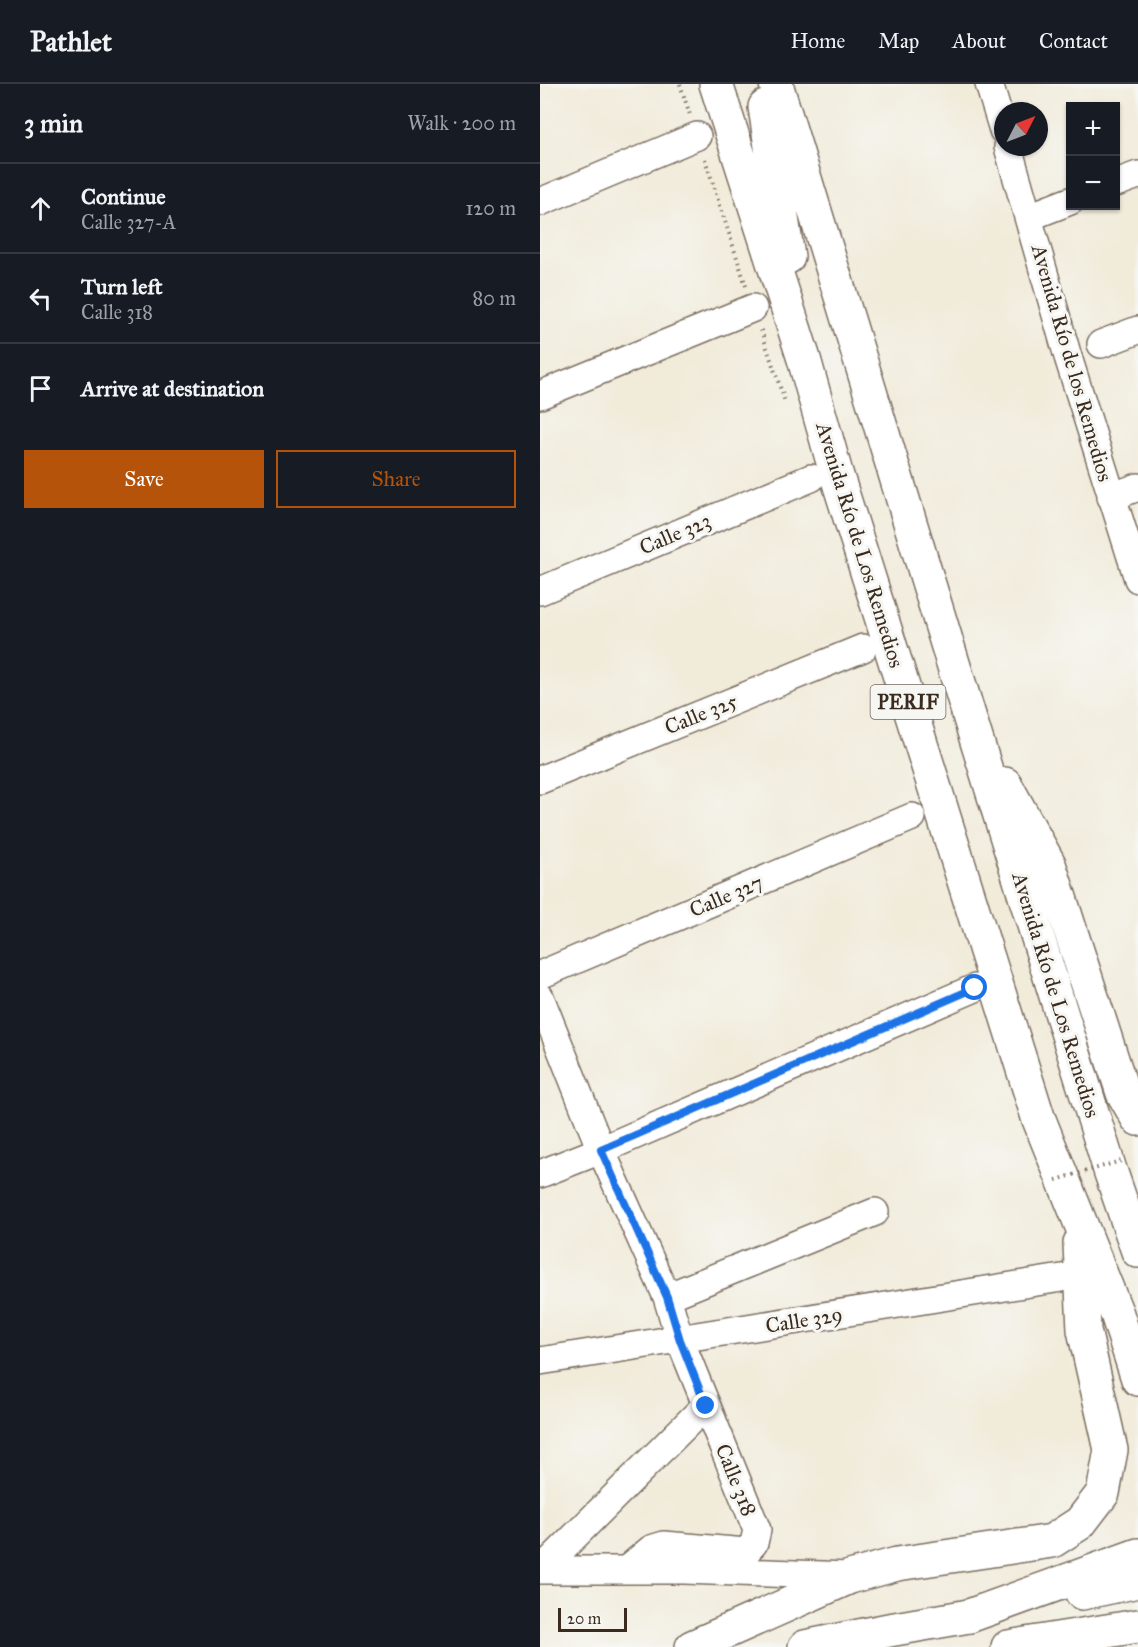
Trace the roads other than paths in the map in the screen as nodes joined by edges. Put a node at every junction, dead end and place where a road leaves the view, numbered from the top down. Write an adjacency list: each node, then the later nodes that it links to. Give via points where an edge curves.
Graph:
1 (716, 84): 18 (main road, Avenida Río de Los Remedios / PERIF)
2 (761, 84): 18 (main road)
3 (776, 84): 7 (main road, Avenida Río de Los Remedios / PERIF)
4 (784, 84): 7 (main road)
5 (997, 86): 6 (street)
6 (999, 102)
7 (789, 128): 26 (main road, Avenida Río de Los Remedios / PERIF)
8 (697, 136): 12 (street)
9 (1011, 156): 14 (street, Avenida Río de los Remedios)
10 (1138, 175): 11 (street)
11 (1120, 182)
12 (540, 202)
13 (1066, 203): 14 (street)
14 (1029, 217): 22 (street, Avenida Río de los Remedios)
15 (753, 308): 19 (street)
16 (1138, 330): 17 (street)
17 (1101, 344)
18 (804, 358): 36 (main road, Avenida Río de Los Remedios / PERIF, via 836,472 1038,1117)
19 (540, 396)
20 (811, 478): 24 (street, Calle 323)
21 (1138, 487): 22 (street)
22 (1112, 497): 23 (street, Avenida Río de los Remedios)
23 (1138, 579)
24 (540, 591)
25 (863, 648): 27 (street, Calle 325)
26 (971, 722): 32 (main road, via 1049,864 1123,1093); 37 (main road, Avenida Río de Los Remedios / PERIF)
27 (540, 780)
28 (912, 817): 29 (street, Calle 327)
29 (540, 975)
30 (975, 988): 33 (street)
31 (540, 997): 33 (street, Calle 318)
32 (1138, 1119)
33 (601, 1150): 34 (street); 39 (street, Calle 318)
34 (540, 1174)
35 (875, 1212): 39 (street)
36 (1078, 1218): 42 (main road, Avenida Río de Los Remedios / PERIF, via 1117,1314); 47 (main road, via 1084,1330 1111,1449 1103,1493 1080,1523 1052,1541 897,1564)
37 (1138, 1251)
38 (1068, 1277): 40 (street, Calle 329)
39 (667, 1297): 40 (street, Calle 318)
40 (680, 1340): 41 (street, Calle 329); 43 (street, Calle 318)
41 (540, 1361)
42 (1138, 1379)
43 (706, 1406): 45 (street); 46 (street, Calle 318, via 757,1530 754,1543 746,1552 664,1545 651,1549)
44 (1138, 1555): 49 (main road)
45 (541, 1570): 46 (street)
46 (626, 1570): 47 (street)
47 (850, 1576): 51 (main road)
48 (1138, 1581): 49 (main road)
49 (969, 1616): 52 (main road)
50 (1138, 1626): 53 (main road)
51 (692, 1647)
52 (805, 1647)
53 (1008, 1647)

